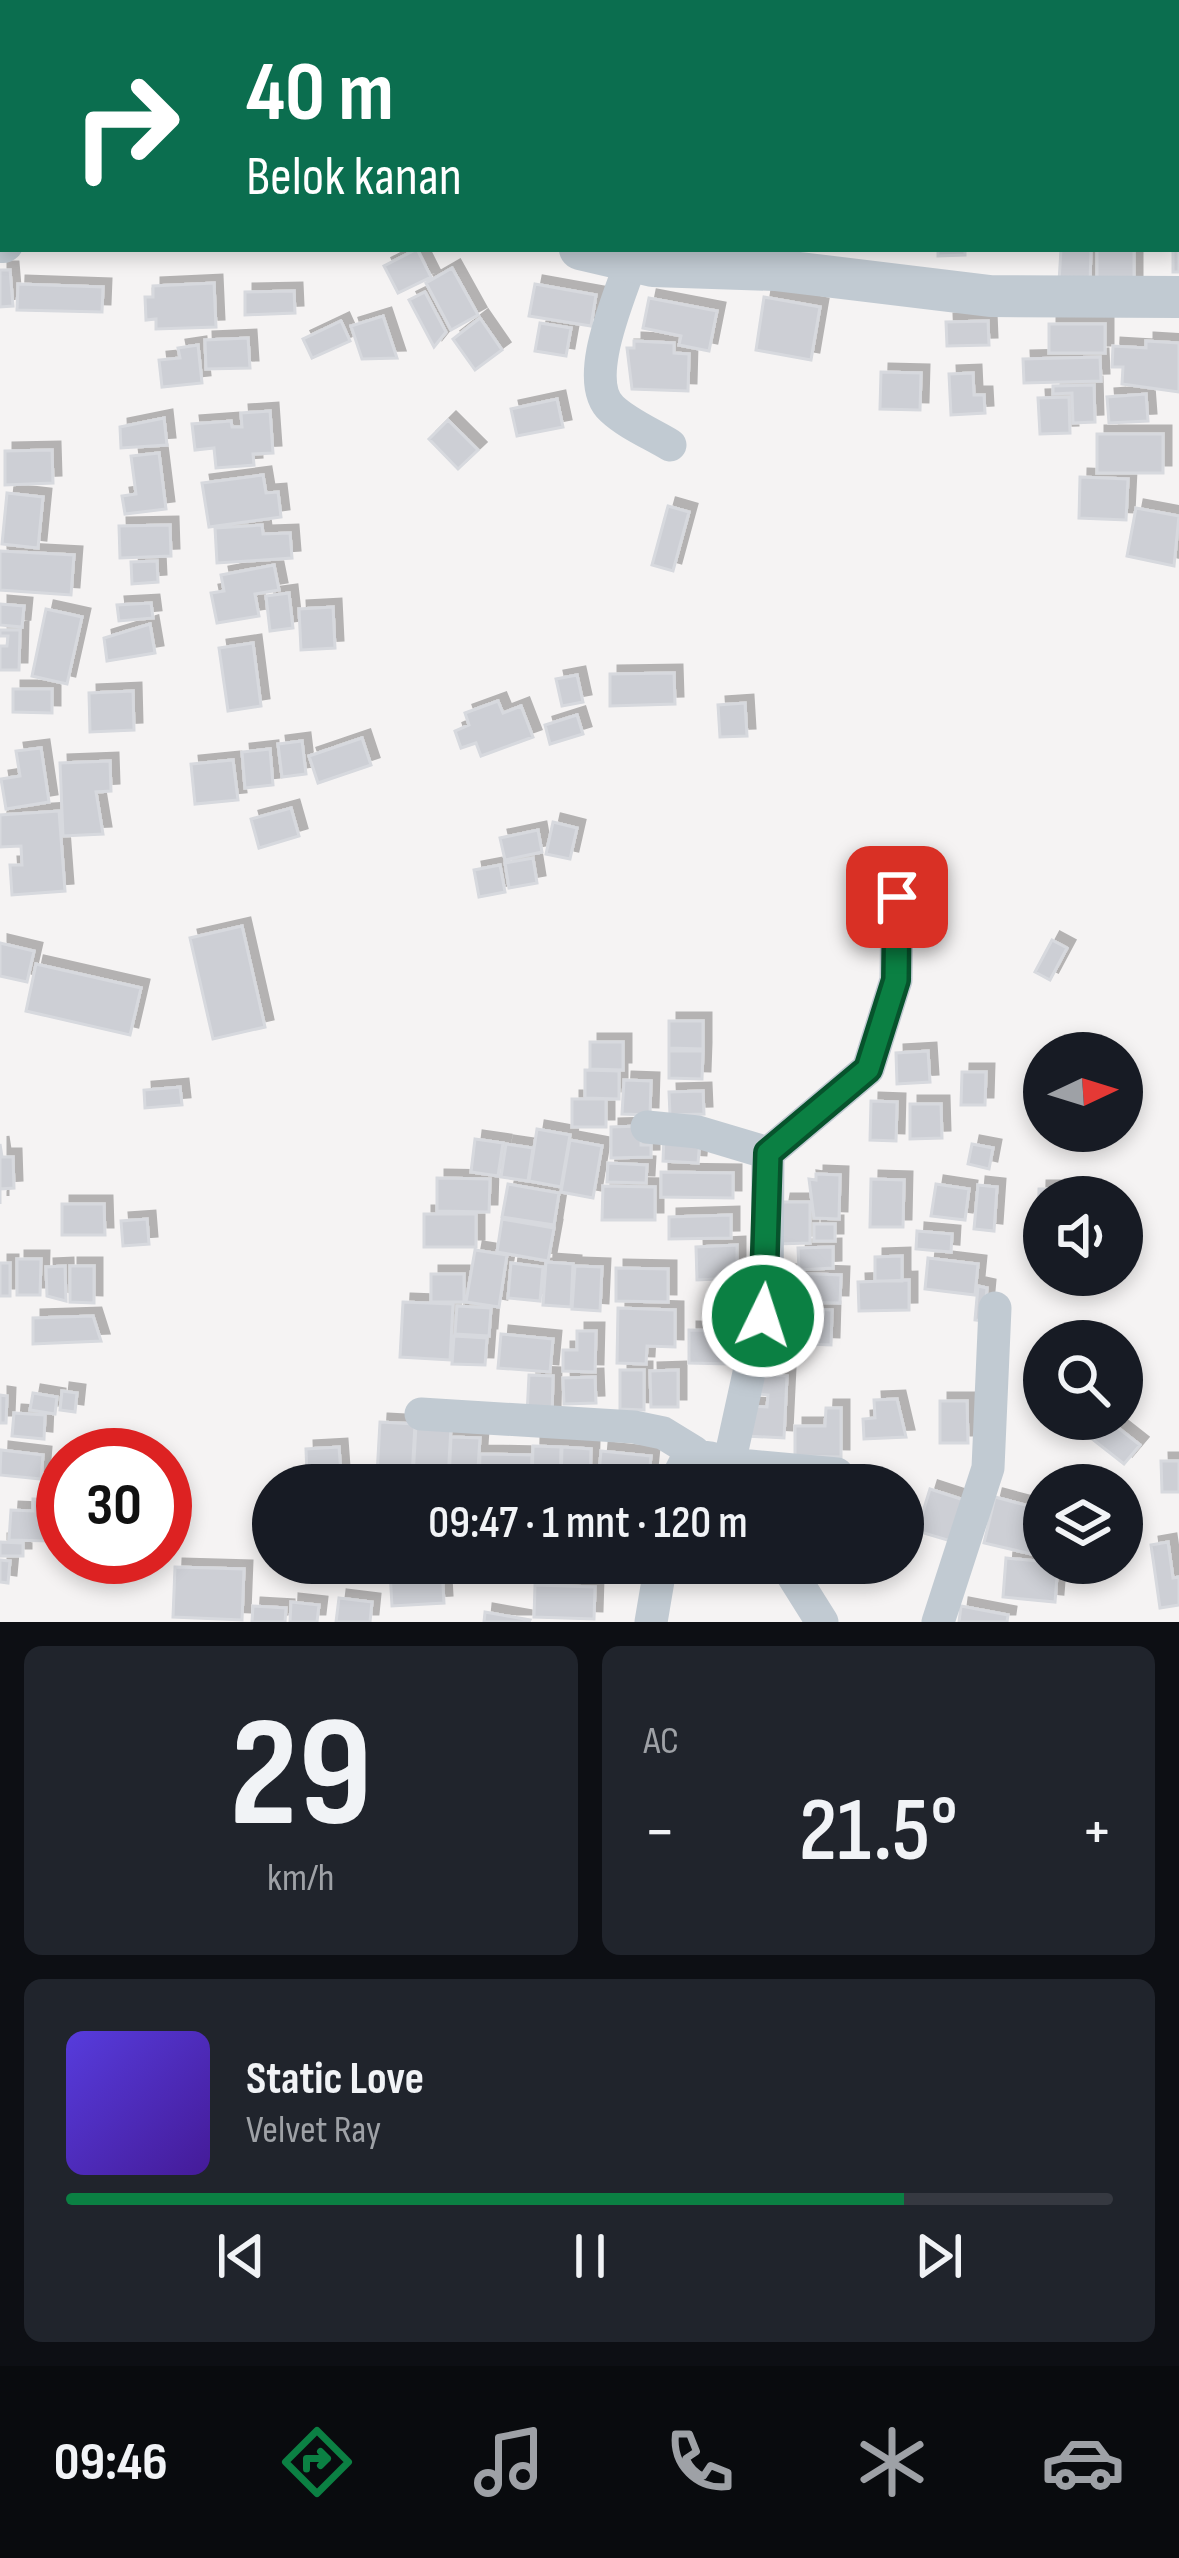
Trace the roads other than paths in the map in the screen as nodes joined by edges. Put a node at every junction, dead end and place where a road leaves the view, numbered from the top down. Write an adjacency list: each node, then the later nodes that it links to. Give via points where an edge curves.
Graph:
1 (592, 252): 2 (street)
2 (631, 262): 3 (street, via 990,296); 4 (street, via 600,382 614,411)
3 (1179, 297)
4 (670, 445)
5 (897, 897): 7 (street, via 896,980 868,1069)
6 (646, 1127): 7 (street)
7 (768, 1153): 13 (street, via 767,1291)
8 (995, 1308): 18 (street, via 988,1468)
9 (421, 1414): 10 (street, via 634,1427)
10 (694, 1452): 11 (street); 12 (street)
11 (682, 1464)
12 (714, 1464)
13 (735, 1464)
14 (657, 1584): 16 (street)
15 (798, 1584): 17 (street)
16 (651, 1622)
17 (822, 1622)
18 (938, 1622)

